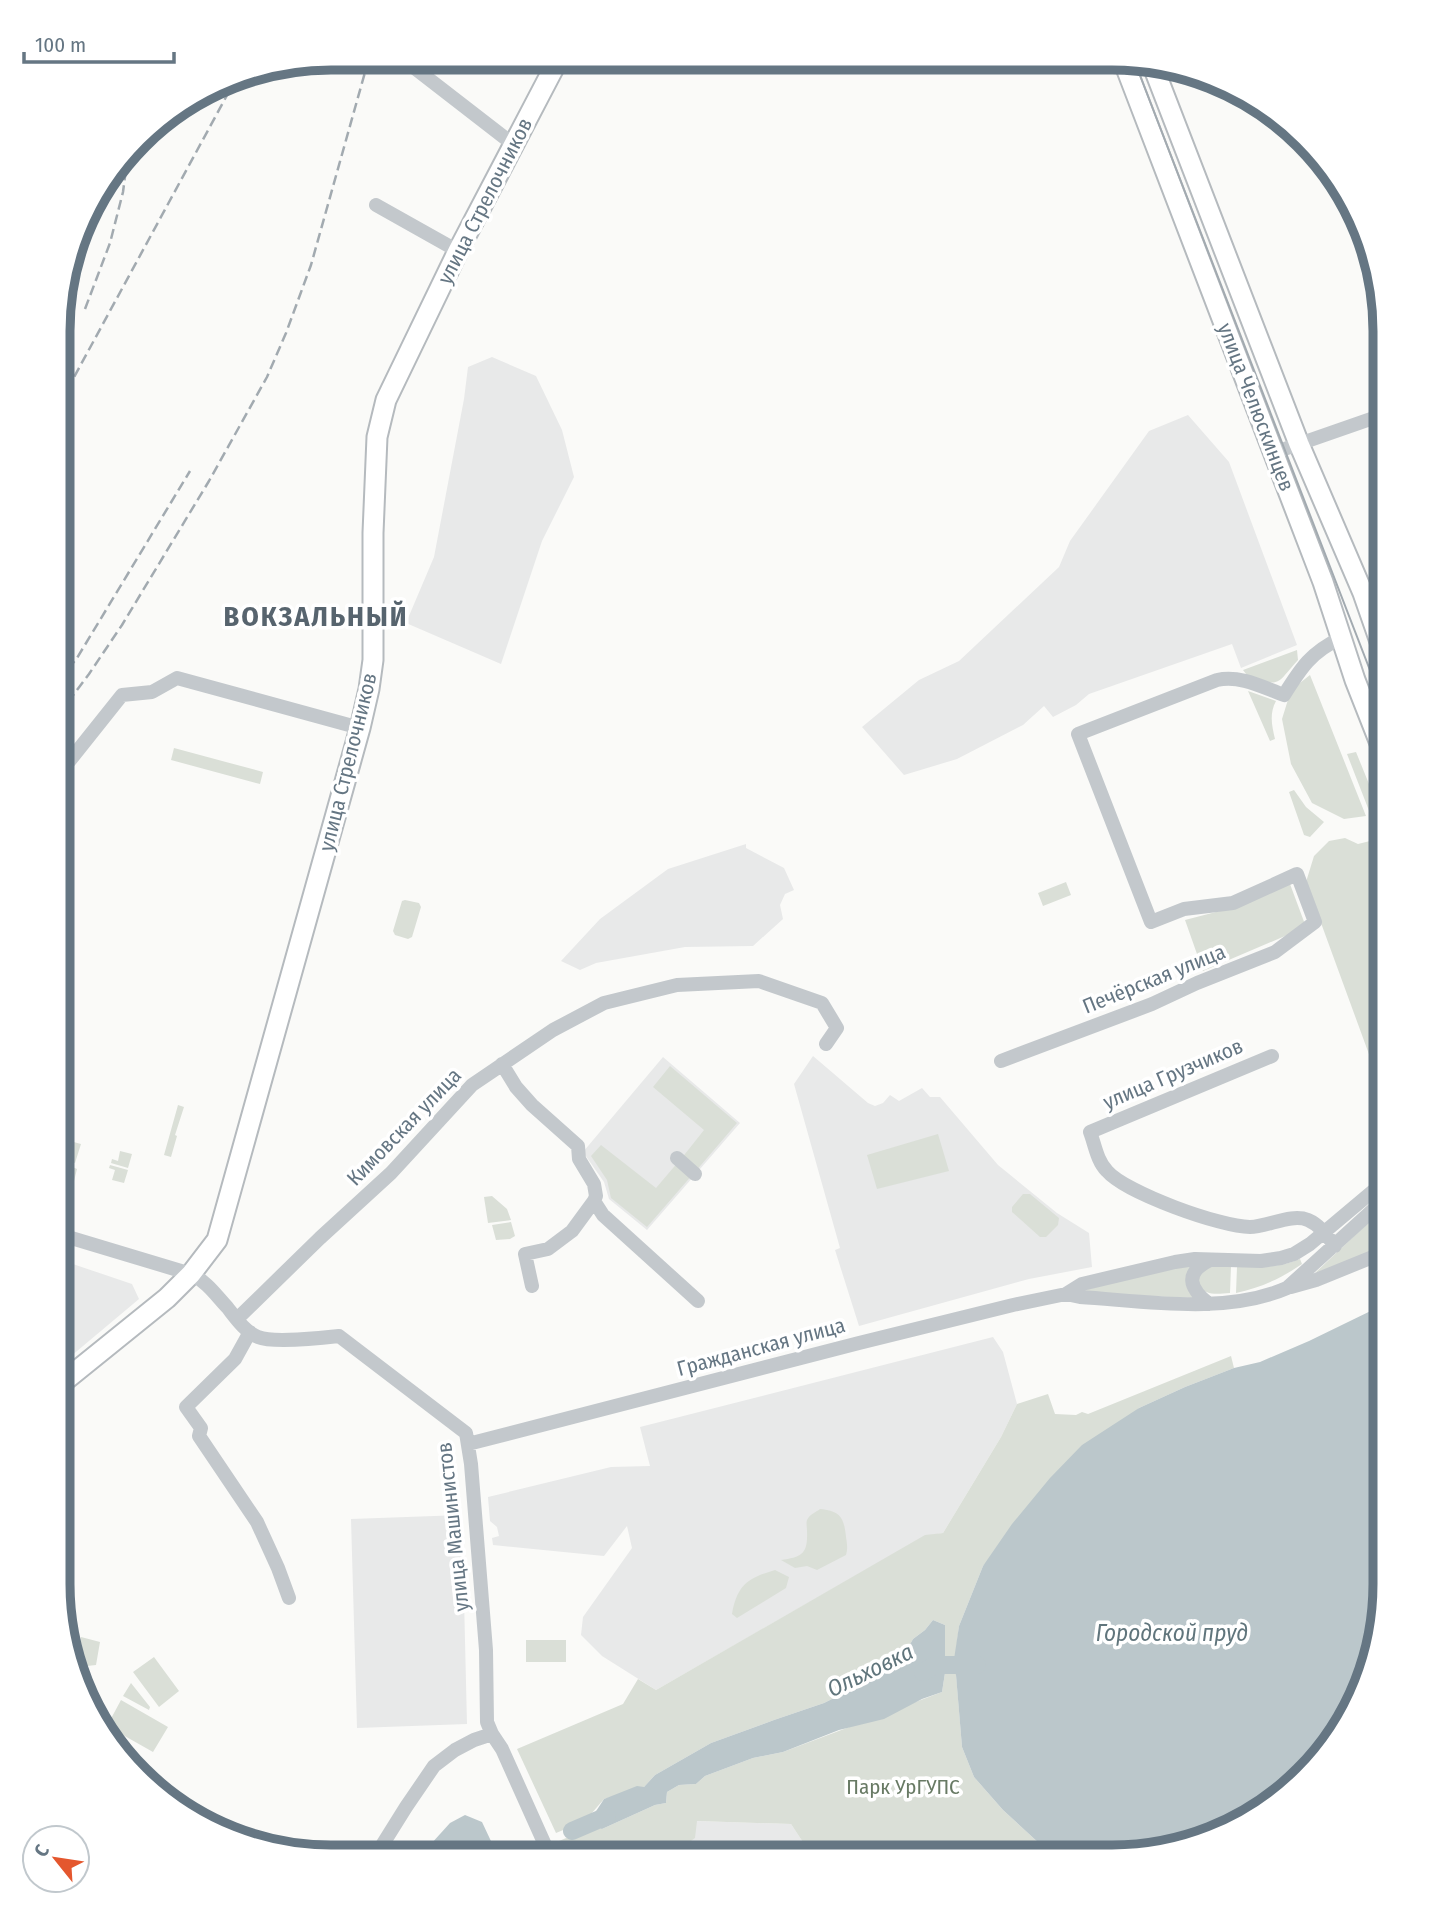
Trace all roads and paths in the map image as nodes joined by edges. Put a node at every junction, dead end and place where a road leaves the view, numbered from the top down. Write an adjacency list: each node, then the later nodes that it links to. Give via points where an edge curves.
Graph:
1 (417, 70): 5 (street)
2 (553, 70): 5 (main road, улица Стрелочников)
3 (1127, 71): 10 (main road, улица Челюскинцев)
4 (1157, 74): 9 (main road, улица Челюскинцев)
5 (514, 145): 7 (main road, улица Стрелочников)
6 (376, 205): 7 (street)
7 (458, 251): 16 (main road, улица Стрелочников, via 386,400 377,437 373,660)
8 (1373, 418): 9 (street)
9 (1298, 444): 10 (street); 11 (main road, улица Челюскинцев)
10 (1273, 453): 12 (main road, улица Челюскинцев)
11 (1363, 593): 12 (main road, via 1340,594); 13 (main road, улица Челюскинцев)
12 (1332, 607): 14 (main road, улица Челюскинцев)
13 (1373, 622)
14 (1341, 638): 15 (main road, улица Челюскинцев); 20 (street, Печёрская улица, via 1309,659 1284,695 1229,677 1078,734 1151,922 1184,909 1233,903 1297,874 1315,922 1275,952)
15 (1373, 726)
16 (360, 728): 17 (street, via 177,678 152,692 122,695); 32 (main road, улица Стрелочников, via 220,1230)
17 (70, 761)
18 (826, 1044): 21 (street, Кимовская улица, via 837,1028 822,1003 759,981 687,984 604,1003)
19 (1272, 1056): 27 (street, улица Грузчиков, via 1090,1132 1107,1172 1152,1198 1193,1214 1250,1227 1307,1219)
20 (1001, 1061)
21 (502, 1064): 25 (street, via 532,1105 578,1146 579,1159 594,1184); 38 (street, Кимовская улица, via 472,1084 391,1174)
22 (677, 1158): 23 (street)
23 (695, 1174)
24 (1373, 1191): 27 (street, Гражданская улица)
25 (594, 1201): 33 (street, via 572,1231 548,1249 525,1254); 36 (street, via 603,1215)
26 (1373, 1210): 29 (street, Гражданская улица)
27 (1324, 1233): 29 (street); 31 (street, Гражданская улица, via 1281,1258)
28 (70, 1238): 32 (street)
29 (1335, 1246): 34 (street, Гражданская улица)
30 (1373, 1257): 34 (street)
31 (1211, 1259): 35 (street, Гражданская улица, via 1175,1262 1082,1284); 37 (street, via 1198,1266 1192,1281)
32 (191, 1274): 38 (street, via 206,1283); 40 (main road, улица Стрелочников)
33 (531, 1286)
34 (1287, 1288): 37 (street, Гражданская улица)
35 (1066, 1294): 37 (street, Гражданская улица); 41 (street, Гражданская улица)
36 (698, 1301)
37 (1209, 1304)
38 (237, 1319): 39 (street)
39 (250, 1332): 41 (street, улица Машинистов, via 266,1339 339,1336 457,1424 466,1433); 42 (street, via 235,1359 186,1407 201,1427 199,1436 257,1522)
40 (70, 1376)
41 (468, 1444): 43 (street, улица Машинистов, via 485,1637 487,1722)
42 (289, 1598)
43 (492, 1734): 44 (street, via 455,1750 434,1766); 45 (street, улица Машинистов)
44 (382, 1845)
45 (545, 1845)

